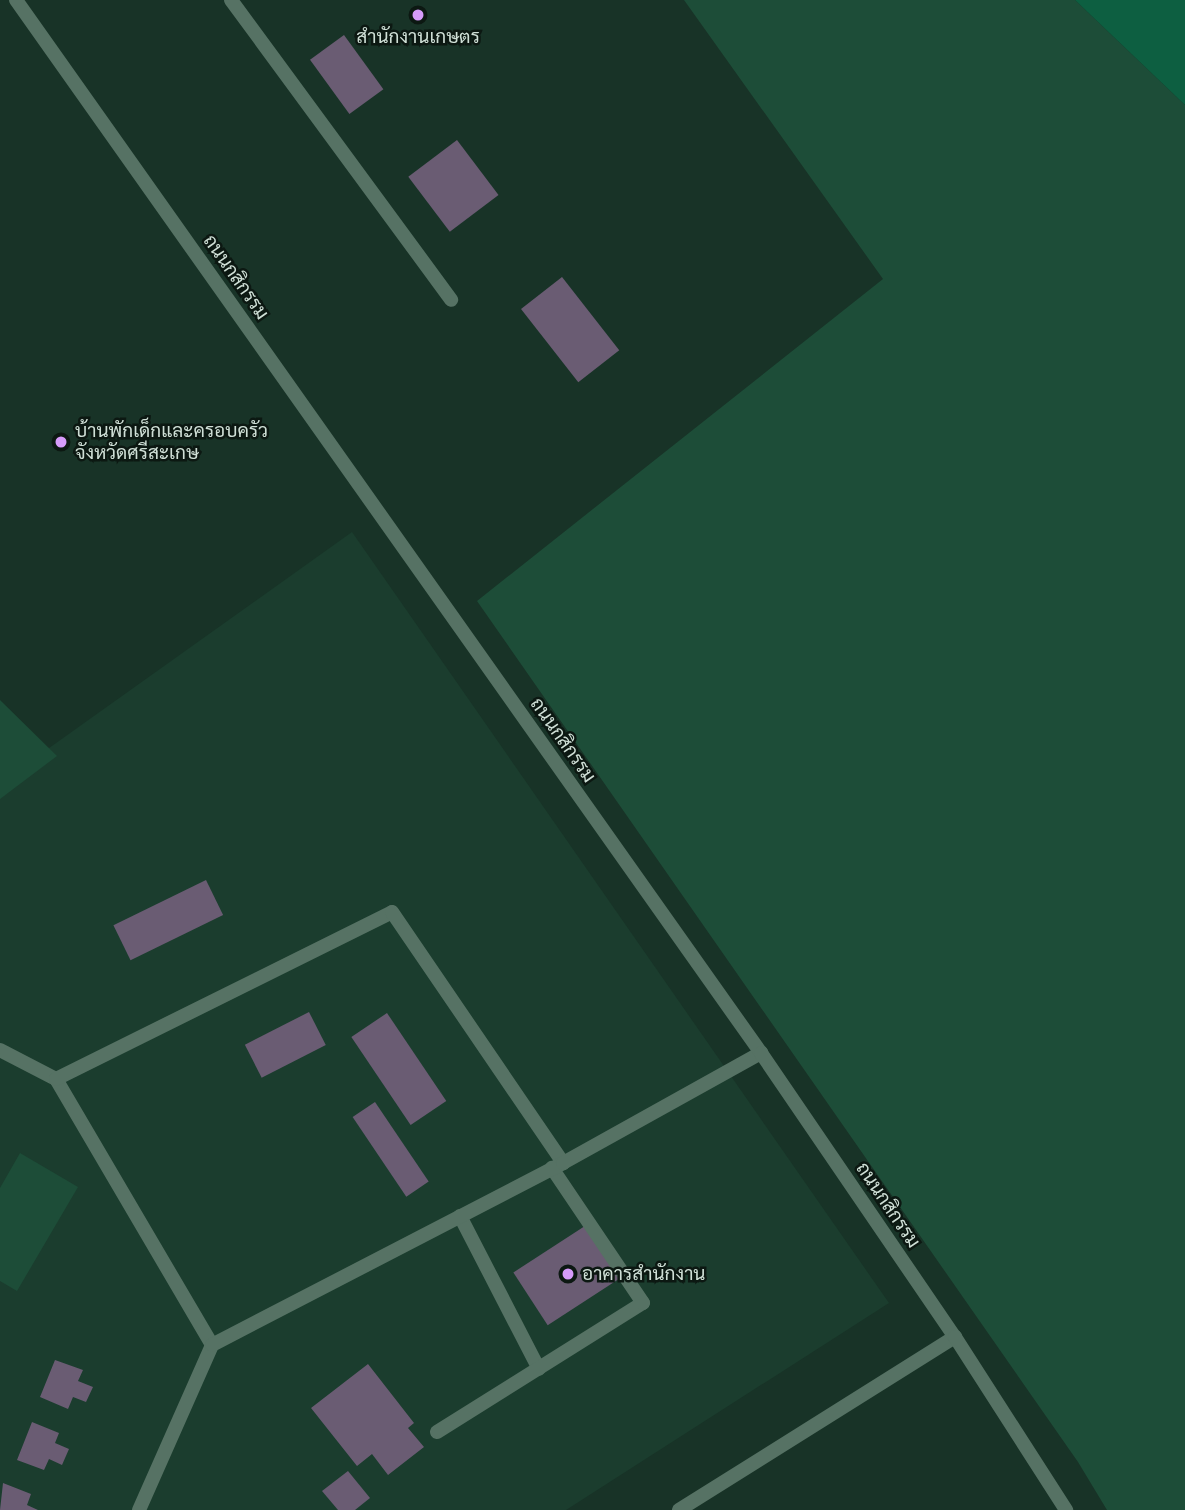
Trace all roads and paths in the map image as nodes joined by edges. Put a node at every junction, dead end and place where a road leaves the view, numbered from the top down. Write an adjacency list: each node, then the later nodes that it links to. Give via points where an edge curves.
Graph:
1 (16, 0): 5 (street, ถนนกสิกรรม)
2 (231, 0): 3 (street)
3 (451, 300)
4 (0, 1050): 6 (street)
5 (761, 1053): 7 (street); 9 (street, ถนนกสิกรรม)
6 (56, 1079): 7 (street, via 392,912); 10 (street)
7 (558, 1166): 8 (street); 11 (street, via 643,1303)
8 (460, 1216): 10 (street); 11 (street)
9 (955, 1337): 14 (street); 15 (street, ถนนกสิกรรม)
10 (212, 1345): 13 (street)
11 (539, 1370): 12 (street)
12 (437, 1432)
13 (139, 1510)
14 (679, 1510)
15 (1066, 1510)

